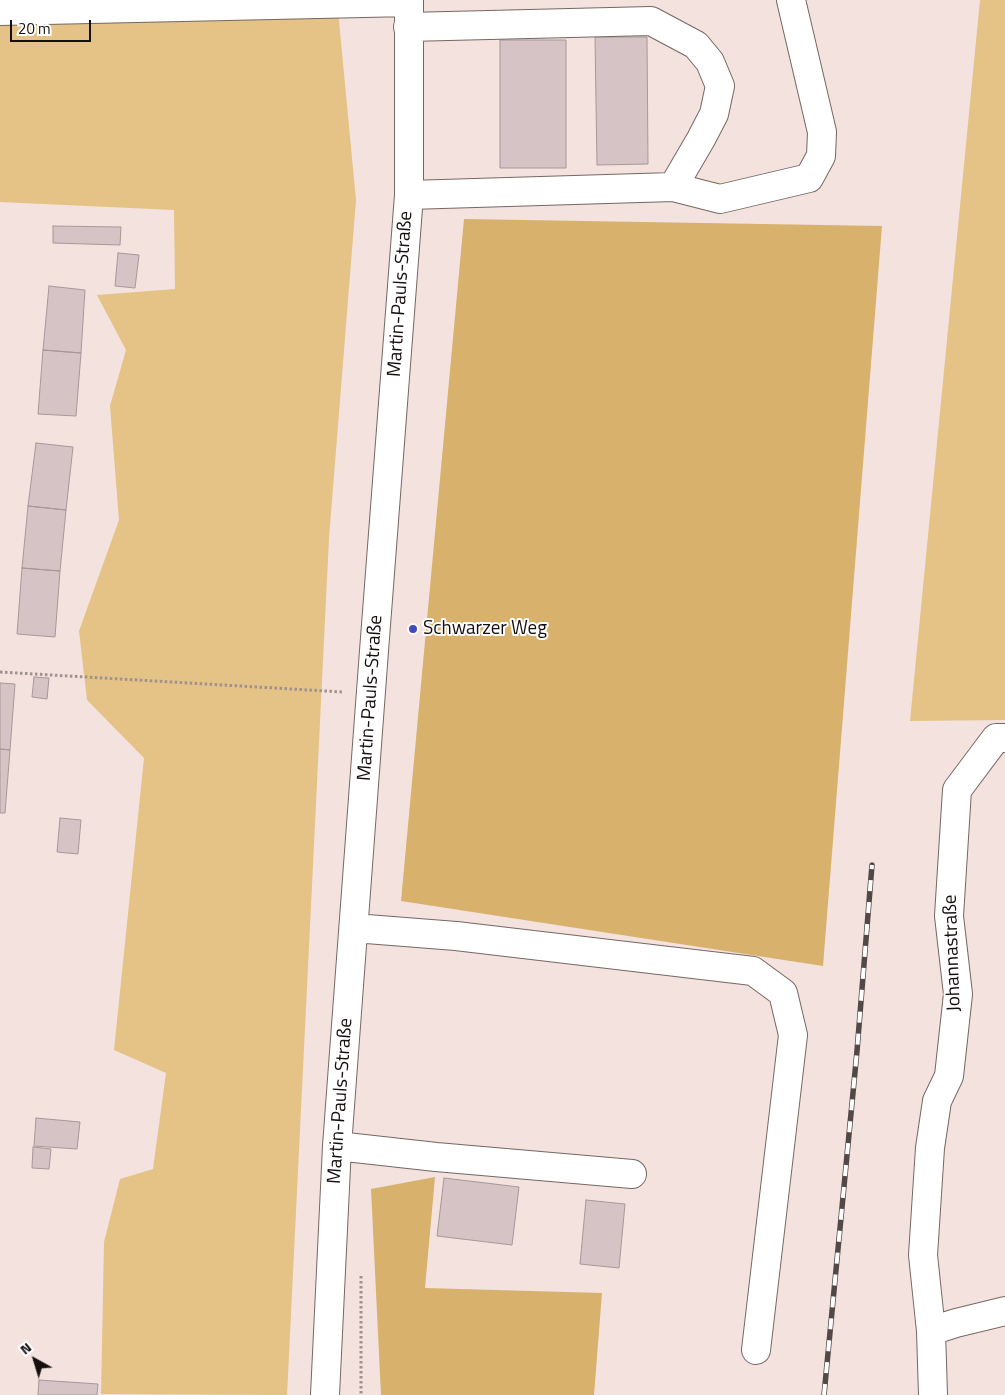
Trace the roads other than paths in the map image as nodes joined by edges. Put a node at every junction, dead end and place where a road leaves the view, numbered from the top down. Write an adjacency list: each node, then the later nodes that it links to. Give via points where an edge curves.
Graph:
1 (791, 0): 4 (street, via 822,132 821,156 809,178 720,199)
2 (408, 10): 3 (street); 4 (street, via 651,21 696,44 710,62 720,86 714,114); 5 (street, Martin-Pauls-Straße)
3 (0, 11)
4 (673, 187): 5 (street)
5 (409, 195): 7 (street, Martin-Pauls-Straße)
6 (1005, 738): 11 (street, Johannastraße, via 996,738 958,790 949,916 958,994 949,1076 937,1101 930,1148 923,1255)
7 (354, 928): 8 (street, Martin-Pauls-Straße); 12 (street, via 456,936 753,971 783,993 792,1035)
8 (338, 1146): 9 (street); 13 (street, Martin-Pauls-Straße)
9 (632, 1174)
10 (1005, 1311): 11 (street)
11 (931, 1331): 14 (street, Johannastraße)
12 (756, 1350)
13 (325, 1395)
14 (933, 1395)

